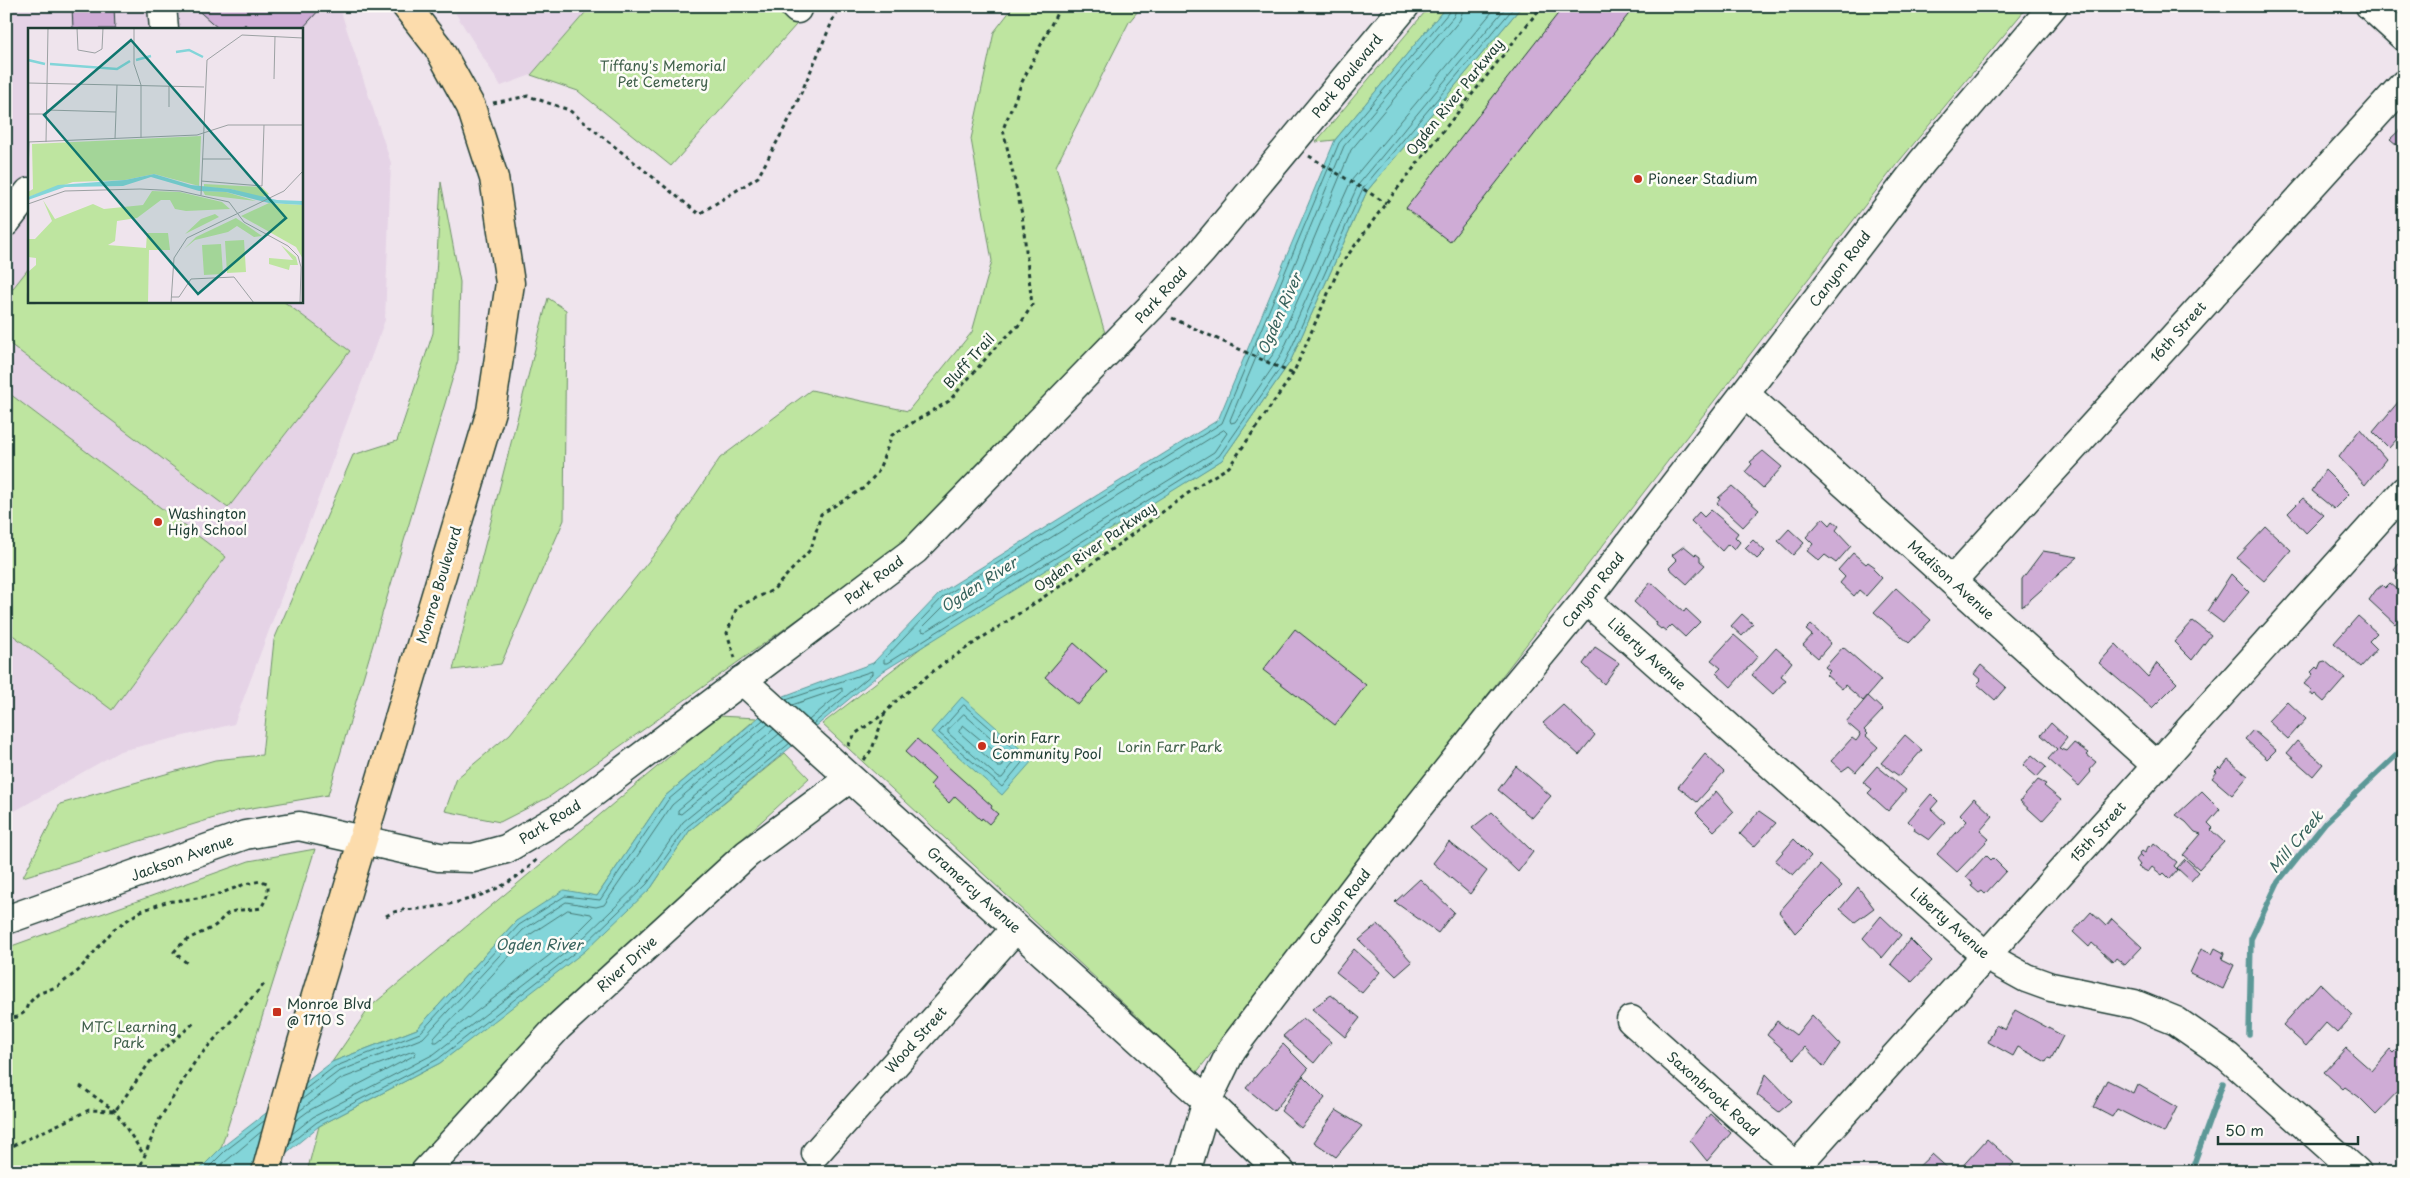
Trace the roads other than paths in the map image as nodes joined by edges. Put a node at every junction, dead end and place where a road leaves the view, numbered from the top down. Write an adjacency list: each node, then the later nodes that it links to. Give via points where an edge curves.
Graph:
1 (162, 6): 6 (street)
2 (406, 6): 19 (main road, Monroe Boulevard, via 438,46 470,107 494,178 510,283 493,402)
3 (1404, 6): 9 (street, Park Boulevard)
4 (2053, 6): 12 (street, Canyon Road, via 1922,162)
5 (2370, 6): 7 (street)
6 (164, 28)
7 (2402, 30)
8 (2404, 84): 14 (street, 16th Street)
9 (1298, 149): 16 (street, Park Road, via 1150,308 915,550)
10 (28, 193): 11 (street)
11 (6, 222)
12 (1744, 394): 14 (street, Madison Avenue); 15 (street, Canyon Road)
13 (2404, 492): 17 (street, 15th Street)
14 (1952, 581): 17 (street, Madison Avenue)
15 (1586, 600): 22 (street, Liberty Avenue); 24 (street, Canyon Road, via 1390,842 1232,1049)
16 (742, 680): 18 (street, Gramercy Avenue); 19 (street, Park Road, via 564,816 506,848 473,858 439,857)
17 (2156, 766): 22 (street, 15th Street)
18 (850, 778): 21 (street, Gramercy Avenue); 28 (street, River Drive, via 747,854 558,1027)
19 (363, 839): 20 (street, Jackson Avenue, via 299,826 245,835); 27 (main road, Monroe Boulevard)
20 (6, 920)
21 (1016, 928): 24 (street, Gramercy Avenue); 25 (street, Wood Street)
22 (1986, 956): 26 (street, 15th Street); 31 (street, Liberty Avenue, via 2026,978 2051,987 2134,1004 2176,1021 2228,1057)
23 (1631, 1020): 26 (street, Saxonbrook Road)
24 (1207, 1101): 29 (street); 30 (street)
25 (816, 1153)
26 (1793, 1169)
27 (266, 1172)
28 (425, 1172)
29 (1186, 1172)
30 (1281, 1172)
31 (2357, 1172)

